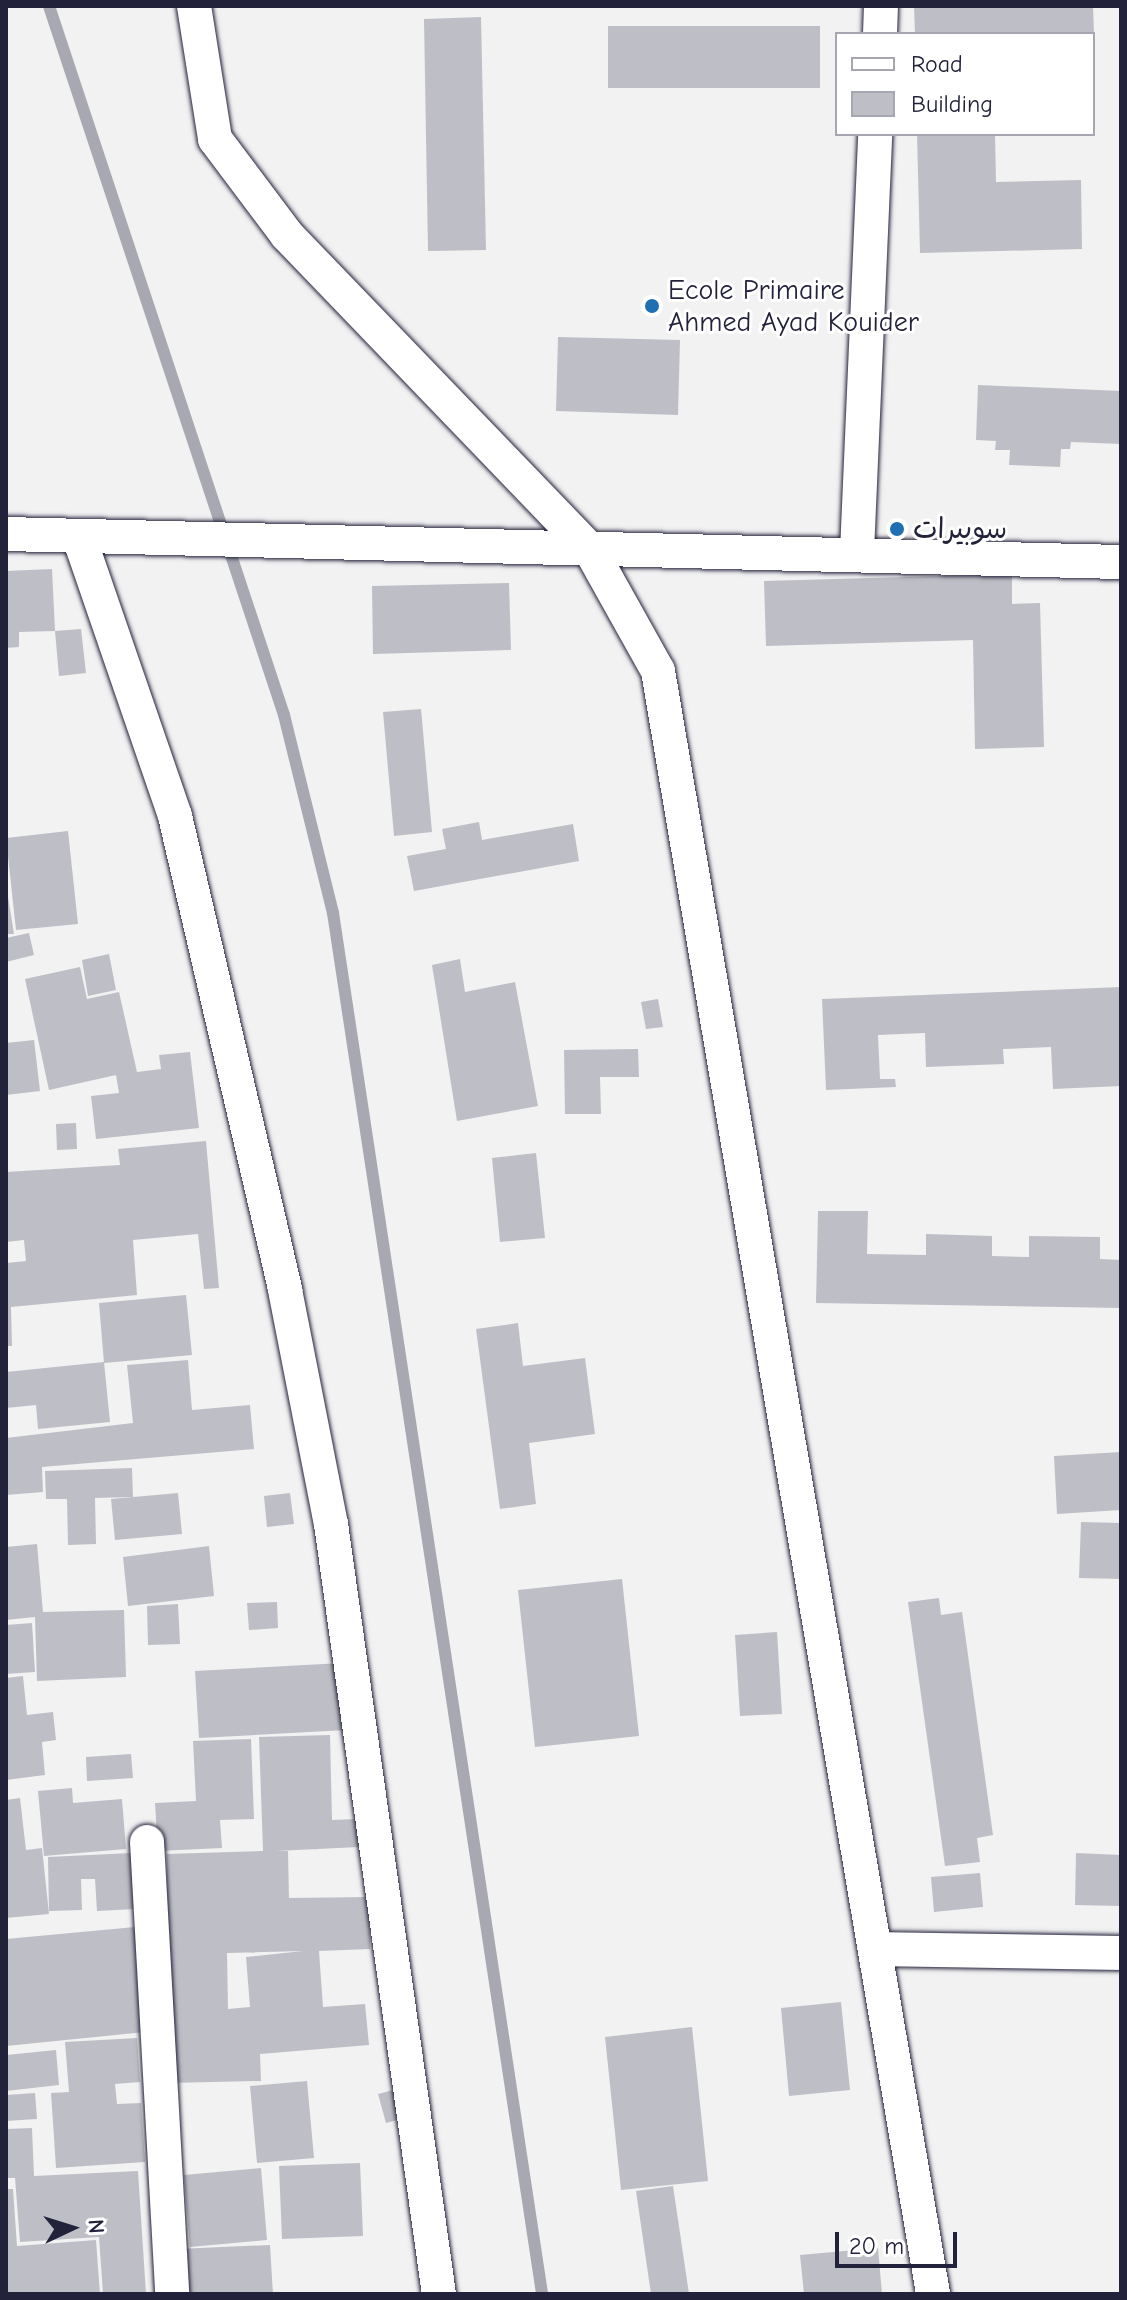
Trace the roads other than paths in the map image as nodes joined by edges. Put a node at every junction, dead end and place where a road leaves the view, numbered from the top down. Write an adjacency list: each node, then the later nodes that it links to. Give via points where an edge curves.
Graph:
1 (881, 6): 3 (street)
2 (193, 11): 7 (street, via 215,139 287,235)
3 (880, 32)
4 (875, 136): 8 (street)
5 (6, 534): 6 (street)
6 (79, 537): 7 (street); 14 (street, via 175,816 285,1290 331,1524)
7 (591, 551): 8 (street); 11 (street, via 658,671)
8 (857, 552): 9 (street)
9 (1121, 562)
10 (147, 1842): 13 (street)
11 (875, 1949): 12 (street); 15 (street)
12 (1121, 1953)
13 (172, 2294)
14 (439, 2294)
15 (933, 2294)

